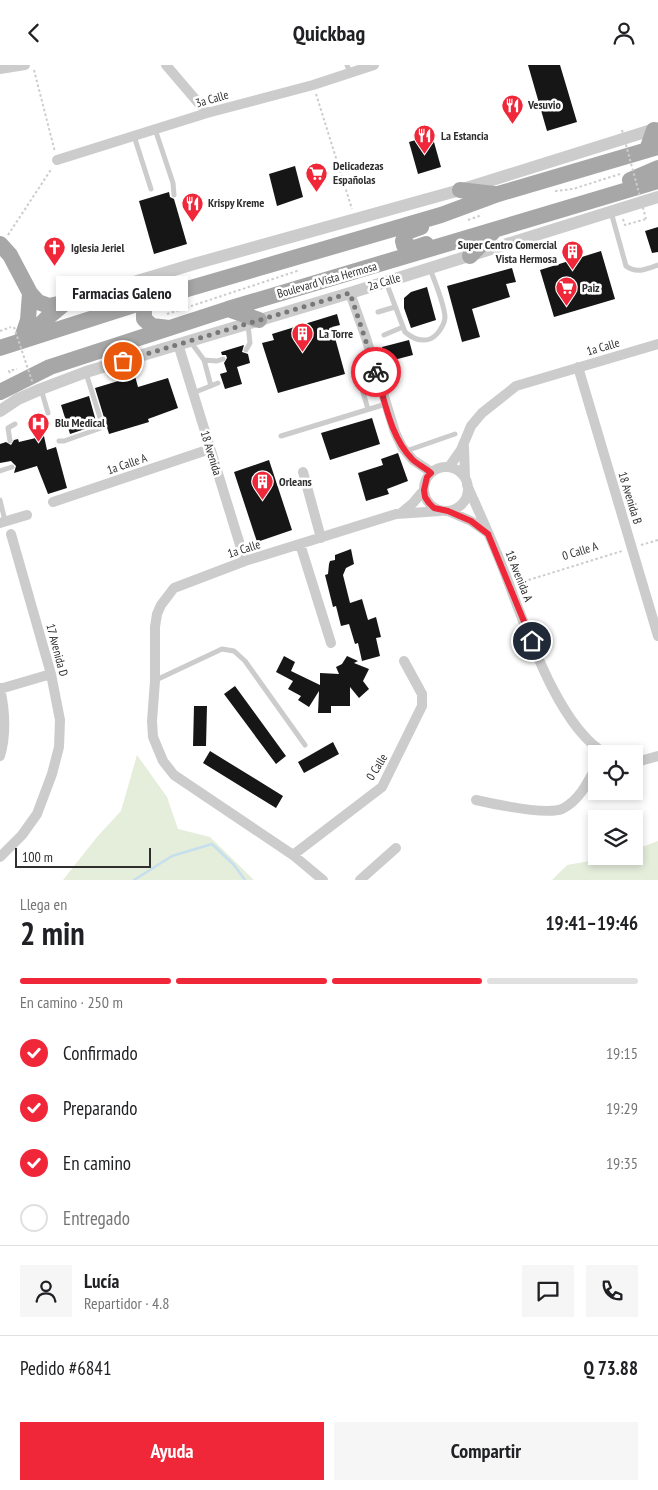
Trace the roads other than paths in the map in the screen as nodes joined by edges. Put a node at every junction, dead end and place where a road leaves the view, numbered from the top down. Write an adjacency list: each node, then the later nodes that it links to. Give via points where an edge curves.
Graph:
1 (25, 65): 4 (street)
2 (166, 65): 6 (street)
3 (374, 65): 5 (street, 3a Calle)
4 (0, 69)
5 (349, 69): 6 (street, 3a Calle, via 313,85)
6 (207, 113): 7 (street, 3a Calle)
7 (154, 129): 9 (street, 3a Calle); 17 (lane, via 174,183)
8 (656, 129): 10 (main road); 15 (street)
9 (134, 135): 11 (street, 3a Calle); 14 (lane)
10 (653, 149): 18 (main road)
11 (57, 160)
12 (658, 168): 16 (main road, via 628,181)
13 (658, 181): 16 (main road, Boulevard Vista Hermosa)
14 (151, 189)
15 (460, 190): 18 (main road); 32 (street)
16 (612, 193): 22 (main road, Boulevard Vista Hermosa)
17 (174, 195)
18 (498, 195): 20 (main road)
19 (658, 197): 21 (street, 2a Calle)
20 (465, 206): 24 (main road, via 454,217 409,231 403,238 404,245 410,248 432,242); 31 (main road)
21 (610, 212): 25 (street, 2a Calle); 26 (lane, via 626,267 637,271)
22 (499, 229): 24 (main road, Boulevard Vista Hermosa); 25 (main road, via 491,233)
23 (1, 244): 29 (main road)
24 (446, 245): 34 (main road, Boulevard Vista Hermosa)
25 (470, 256): 27 (street, 2a Calle)
26 (658, 265)
27 (430, 268): 28 (street, 2a Calle); 38 (lane, via 445,317 442,327 435,337 425,341 410,337)
28 (386, 282): 30 (street, 2a Calle); 33 (lane)
29 (30, 293): 32 (main road, via 42,305); 40 (main road)
30 (350, 293): 36 (street, 2a Calle); 55 (street)
31 (153, 299): 37 (main road, via 144,308 145,322 155,327); 40 (main road)
32 (67, 302): 40 (main road)
33 (395, 307): 35 (lane); 38 (lane)
34 (228, 309): 36 (main road); 37 (main road, Boulevard Vista Hermosa)
35 (378, 312)
36 (253, 321): 41 (street, 2a Calle); 44 (lane)
37 (168, 322): 53 (main road, Boulevard Vista Hermosa, via 50,367)
38 (403, 327): 39 (lane)
39 (384, 335)
40 (24, 340): 43 (main road)
41 (184, 342): 46 (lane); 48 (street, 2a Calle); 54 (street, 18 Avenida)
42 (658, 344): 47 (street, 1a Calle)
43 (0, 348)
44 (246, 350)
45 (223, 359): 46 (lane)
46 (204, 360): 52 (lane)
47 (578, 367): 64 (street, 1a Calle, via 516,385 482,413 471,426); 85 (street, 18 Avenida B)
48 (86, 372): 51 (street, 2a Calle); 63 (lane, via 101,428)
49 (357, 373): 56 (lane)
50 (218, 383): 52 (lane)
51 (37, 386): 57 (street, 2a Calle); 58 (lane)
52 (211, 386): 54 (lane)
53 (0, 392)
54 (192, 393): 65 (street, 18 Avenida)
55 (386, 404): 56 (lane); 66 (street, via 395,432)
56 (368, 409): 61 (lane)
57 (0, 411)
58 (48, 413)
59 (15, 424): 62 (lane, via 8,428)
60 (455, 435): 66 (lane)
61 (281, 436)
62 (10, 441)
63 (59, 441)
64 (464, 443): 68 (street, 1a Calle); 72 (street, 1a Calle)
65 (210, 449): 75 (street, 1a Calle A); 84 (street, 18 Avenida)
66 (406, 451): 71 (street)
67 (12, 467): 69 (lane)
68 (449, 467): 71 (street); 72 (street, via 461,473)
69 (0, 471)
70 (303, 471): 82 (street)
71 (431, 473): 73 (street)
72 (466, 481): 76 (street, via 465,499 455,509); 80 (street, 18 Avenida A)
73 (424, 490): 76 (street, via 429,503); 77 (street, 1a Calle)
74 (0, 500): 79 (lane)
75 (54, 502)
76 (445, 511): 77 (street, 1a Calle); 80 (street, via 471,521)
77 (401, 513): 82 (street, 1a Calle)
78 (27, 515): 79 (street)
79 (3, 522)
80 (488, 534): 92 (street, 18 Avenida A, via 563,709 574,726)
81 (11, 535): 88 (street, 17 Avenida D)
82 (321, 538): 83 (street, 1a Calle)
83 (300, 544): 84 (street, 1a Calle); 86 (street)
84 (245, 561): 89 (street, 1a Calle, via 174,588 167,597 157,614)
85 (658, 636)
86 (331, 643)
87 (404, 661): 99 (street, 0 Calle, via 422,694 422,706 382,787)
88 (51, 674): 90 (street); 100 (street, 17 Avenida D, via 60,720 59,747 52,775 37,814)
89 (155, 681): 91 (lane, via 222,649 234,651 245,661); 99 (street, 1a Calle, via 153,737 163,761 174,775)
90 (0, 689): 93 (street, via 5,715)
91 (305, 745)
92 (595, 745)
93 (0, 756)
94 (658, 756): 95 (street)
95 (643, 760)
96 (588, 781): 97 (street, via 581,793 561,809 549,811)
97 (476, 800)
98 (396, 848): 102 (street)
99 (293, 855): 101 (street, 1a Calle)
100 (0, 857)
101 (323, 880)
102 (360, 880)

